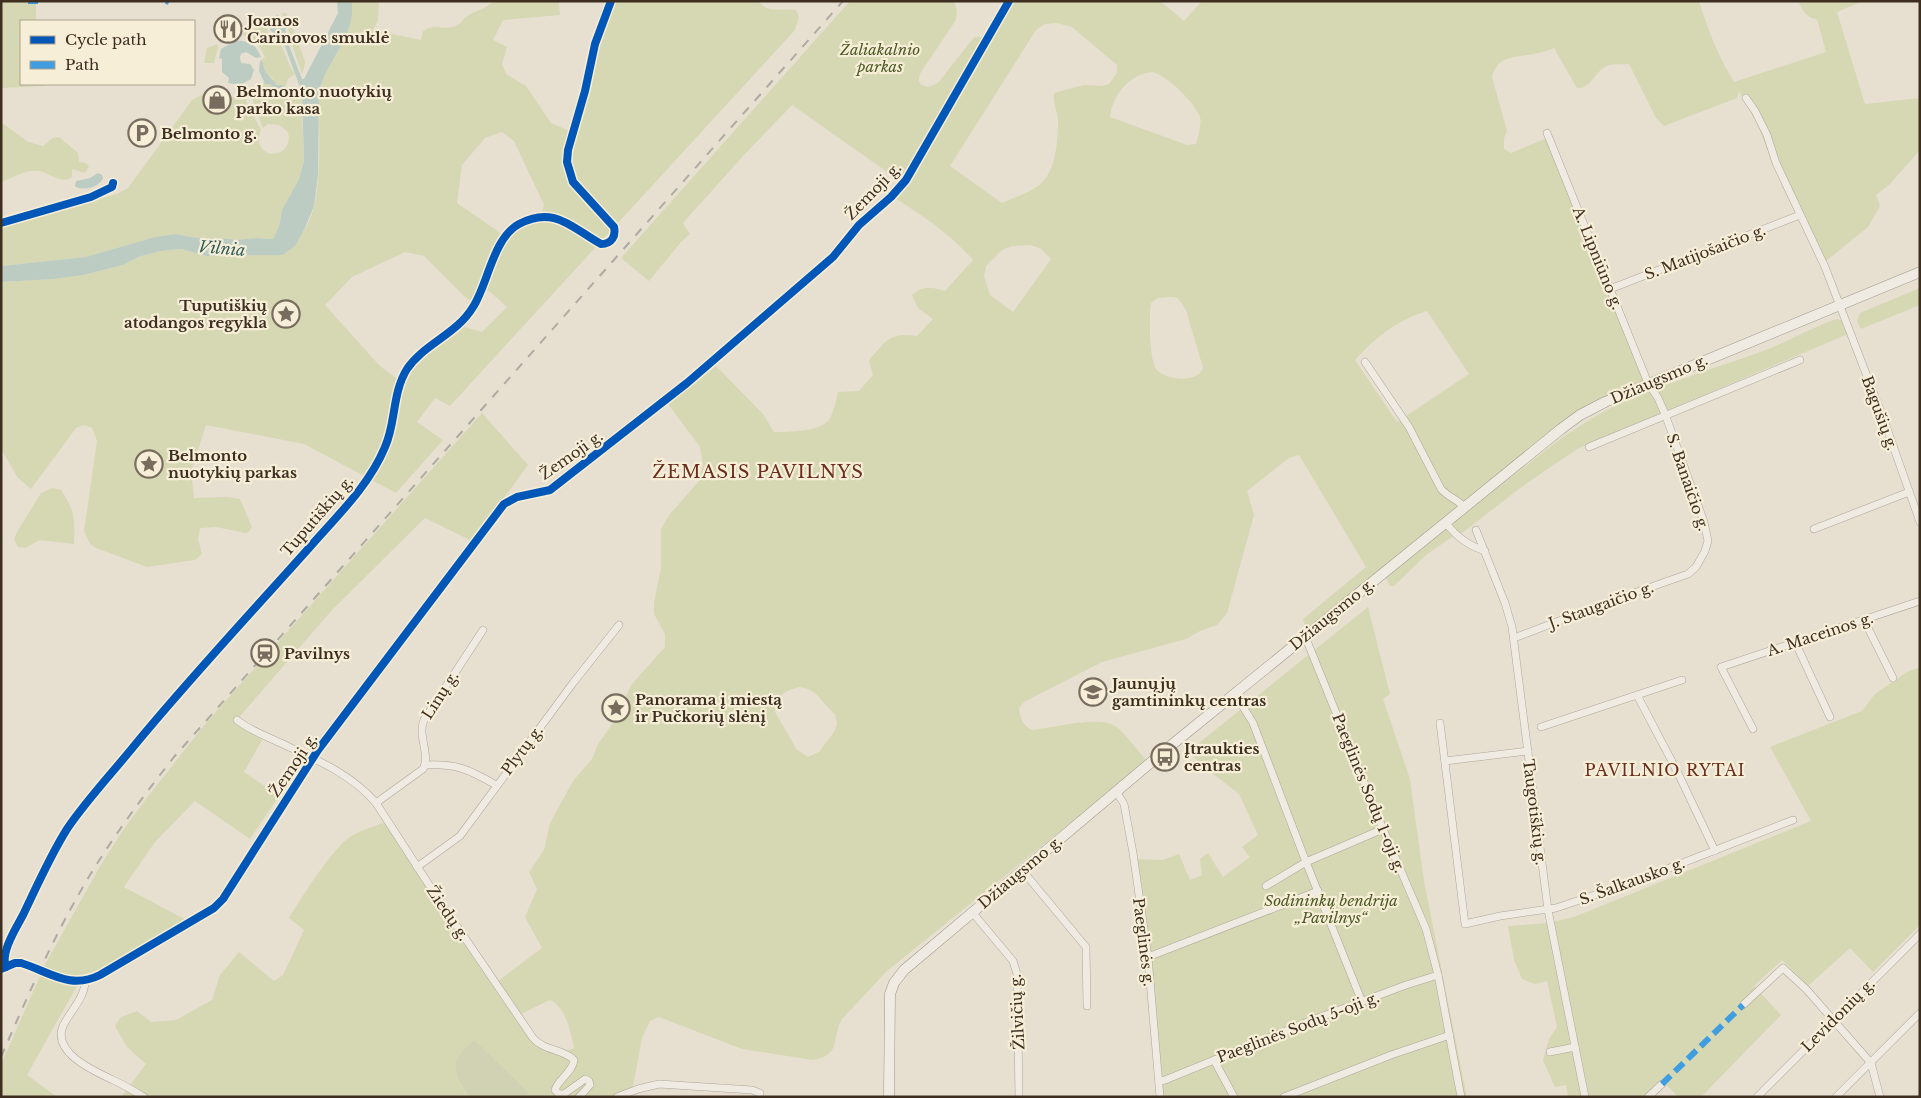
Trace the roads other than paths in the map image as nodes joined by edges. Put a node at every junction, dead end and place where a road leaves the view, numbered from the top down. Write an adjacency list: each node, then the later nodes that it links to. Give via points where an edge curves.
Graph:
1 (611, 1): 59 (street, Tuputiškių g., via 595,44 567,162 573,182 614,227 614,238 601,244 564,220 542,216 518,224 504,237 471,311 455,328 426,349 404,375 396,396 386,447 360,490 181,689 68,828 13,935)
2 (1008, 1): 41 (street, Žemoji g., via 914,167 891,197 859,225 833,257 687,384 550,490 517,497 504,504)
3 (1746, 98): 6 (street, Bagušių g., via 1755,111)
4 (1547, 133): 9 (street, A. Lipniūno g.)
5 (113, 183): 7 (street, via 112,187 91,197)
6 (1800, 215): 9 (street, S. Matijošaičio g.); 10 (street, Bagušių g.)
7 (1, 223)
8 (1920, 272): 10 (street, Džiaugsmo g.)
9 (1610, 289): 13 (street, A. Lipniūno g.)
10 (1840, 304): 13 (street, Džiaugsmo g.); 16 (street, Bagušių g.)
11 (1800, 360): 14 (street, S. Banaičio g.)
12 (1365, 362): 17 (street, via 1409,427 1442,489)
13 (1648, 384): 14 (street, S. Banaičio g.); 17 (street, Džiaugsmo g., via 1580,415)
14 (1665, 414): 15 (street); 23 (street, S. Banaičio g., via 1708,541 1700,562)
15 (1589, 446)
16 (1909, 492): 19 (street, Bagušių g.); 20 (street)
17 (1464, 507): 18 (street, Džiaugsmo g.)
18 (1445, 522): 22 (street, via 1457,537); 28 (street, Džiaugsmo g.)
19 (1920, 522)
20 (1814, 529)
21 (1476, 530): 22 (street, Taugotiškių g.)
22 (1485, 551): 29 (street, Taugotiškių g., via 1505,603)
23 (1688, 574): 29 (street, J. Staugaičio g.)
24 (1920, 601): 25 (street, A. Maceinos g.)
25 (1864, 620): 30 (street, A. Maceinos g.); 31 (street)
26 (619, 625): 44 (street, Plytų g.)
27 (483, 630): 43 (street, Linų g., via 424,720 421,731)
28 (1305, 636): 33 (street, Džiaugsmo g.); 48 (street, Paeglinės Sodų 1-oji g.)
29 (1514, 638): 40 (street, Taugotiškių g.)
30 (1795, 642): 35 (street); 39 (street, A. Maceinos g., via 1721,667)
31 (1893, 678)
32 (1682, 680): 34 (street)
33 (1235, 694): 45 (street, Džiaugsmo g.); 50 (street, via 1253,723)
34 (1637, 696): 38 (street); 49 (street)
35 (1830, 717)
36 (237, 720): 41 (street, Žiedų g., via 246,728)
37 (1440, 723): 42 (street)
38 (1541, 727)
39 (1753, 729)
40 (1528, 751): 42 (street); 55 (street, Taugotiškių g.)
41 (313, 759): 46 (street, Žiedų g., via 358,784); 61 (street, Žemoji g., via 223,899 214,908)
42 (1445, 761): 55 (street, S. Šalkausko g., via 1465,924)
43 (425, 765): 44 (street, via 461,767); 46 (street, via 419,773)
44 (496, 785): 51 (street, Plytų g., via 460,836)
45 (1116, 791): 52 (street, Džiaugsmo g.); 58 (street, Paeglinės g., via 1124,804)
46 (376, 803): 51 (street, Žiedų g.)
47 (1793, 820): 49 (street, S. Šalkausko g.)
48 (1383, 830): 50 (street); 60 (street, Paeglinės Sodų 1-oji g., via 1426,929)
49 (1715, 851): 55 (street, S. Šalkausko g.)
50 (1306, 862): 53 (street); 54 (street)
51 (417, 867): 76 (street, Žiedų g., via 533,1038 574,1060 555,1090 564,1094 585,1079 590,1085)
52 (1022, 870): 56 (street, Džiaugsmo g.); 64 (street, via 1086,947)
53 (1266, 886)
54 (1318, 891): 58 (street); 62 (street)
55 (1548, 910): 68 (street, Taugotiškių g.)
56 (972, 912): 79 (street, Džiaugsmo g., via 904,970 891,988); 80 (street, Žilvičių g., via 1012,961 1017,974)
57 (1920, 934): 66 (street, Levidonių g.)
58 (1148, 957): 72 (street, Paeglinės g.)
59 (4, 968): 61 (street, via 21,963 63,980)
60 (1438, 975): 62 (street, Paeglinės Sodų 5-oji g.); 67 (street, Paeglinės Sodų 1-oji g.)
61 (85, 981): 75 (street, via 84,991 64,1025 62,1041 68,1051 93,1070)
62 (1362, 1002): 70 (street, Paeglinės Sodų 5-oji g.)
63 (1743, 1005): 66 (street, via 1783,968)
64 (1087, 1006)
65 (1920, 1013): 71 (street)
66 (1833, 1021): 71 (street); 86 (street, Levidonių g.)
67 (1450, 1035): 74 (street, Paeglinės Sodų 1-oji g.); 83 (street)
68 (1575, 1048): 69 (street); 84 (street, Taugotiškių g.)
69 (1550, 1052)
70 (1214, 1060): 72 (street, Paeglinės Sodų 5-oji g.); 82 (street)
71 (1871, 1063): 87 (street); 88 (street)
72 (1159, 1081): 81 (street, Paeglinės g.)
73 (1662, 1084): 85 (street)
74 (1459, 1096)
75 (144, 1097)
76 (580, 1097)
77 (618, 1097): 78 (street, via 659,1084 752,1090 760,1092)
78 (760, 1097)
79 (889, 1097)
80 (1019, 1097)
81 (1160, 1097)
82 (1234, 1097)
83 (1284, 1097)
84 (1585, 1097)
85 (1648, 1097)
86 (1757, 1097)
87 (1836, 1097)
88 (1880, 1097)

